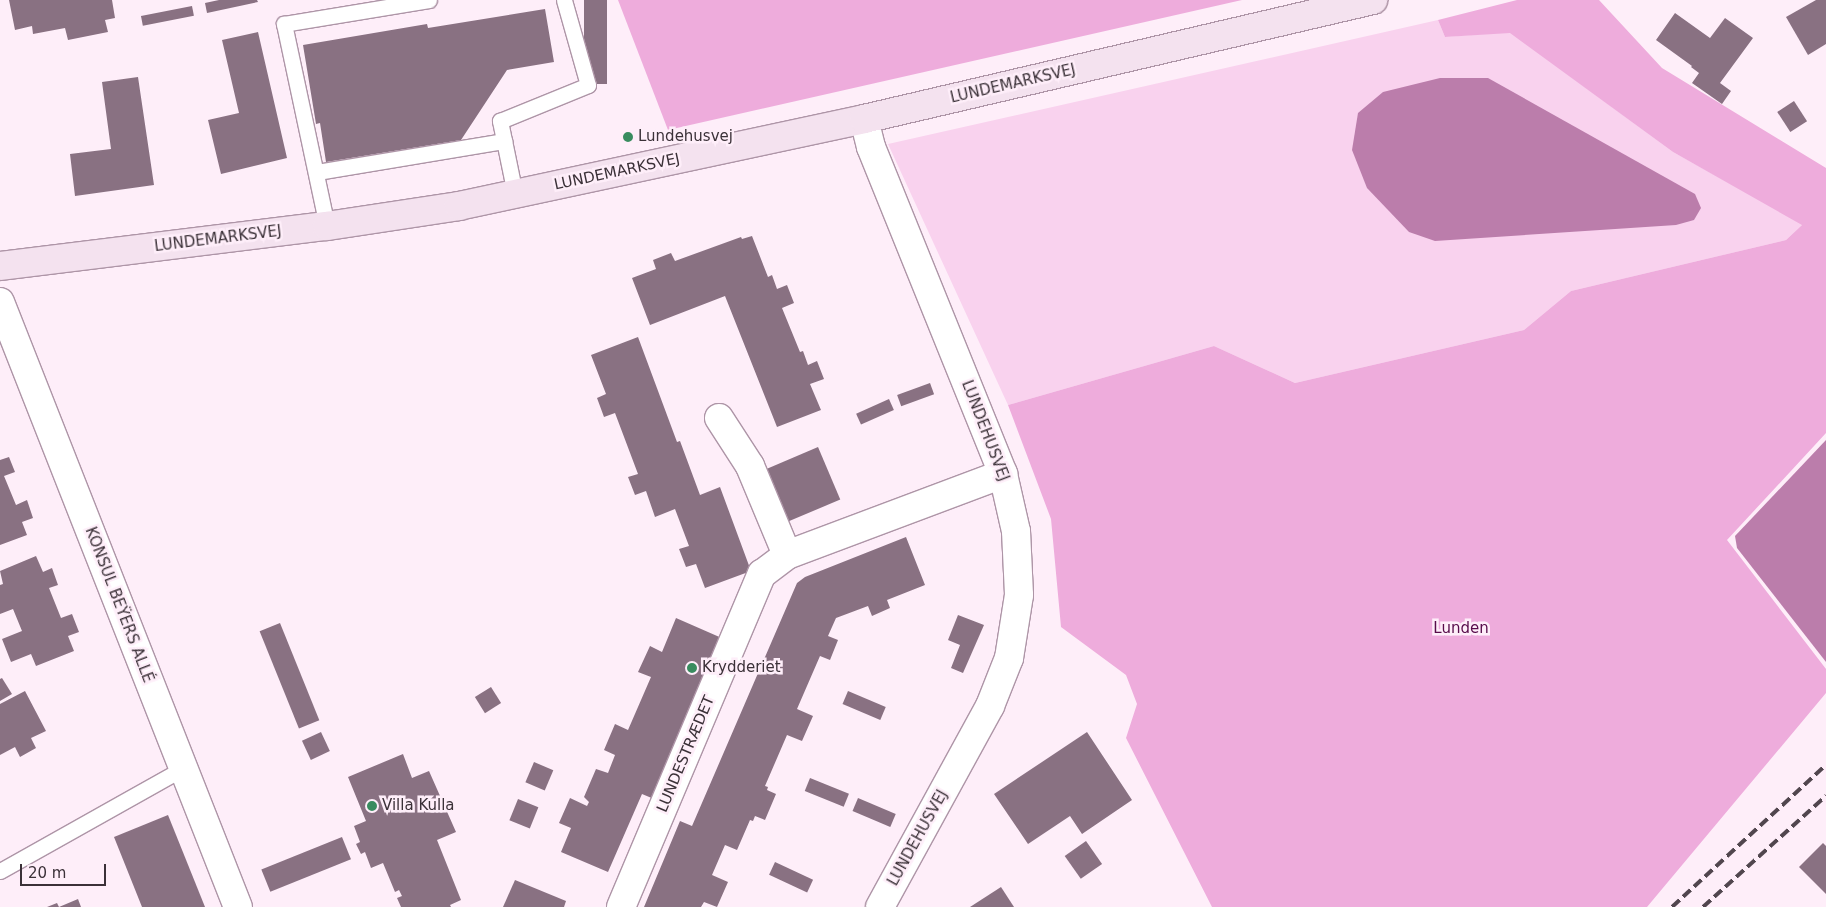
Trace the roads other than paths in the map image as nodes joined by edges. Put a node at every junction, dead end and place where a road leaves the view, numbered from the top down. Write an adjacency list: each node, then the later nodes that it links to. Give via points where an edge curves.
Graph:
1 (429, 0): 6 (lane, via 284,24)
2 (564, 0): 5 (lane, via 588,85 500,121)
3 (1373, 0): 4 (street, LUNDEMARKSVEJ)
4 (864, 120): 7 (street, LUNDEMARKSVEJ); 12 (street, LUNDEHUSVEJ, via 871,147)
5 (504, 141): 6 (lane); 7 (lane)
6 (317, 172): 8 (lane)
7 (515, 194): 8 (street, LUNDEMARKSVEJ)
8 (327, 226): 9 (street, LUNDEMARKSVEJ)
9 (0, 266)
10 (0, 302): 14 (street, KONSUL BEŸERS ALLÉ)
11 (719, 418): 13 (street, via 750,466)
12 (1003, 474): 13 (street, LUNDESTRÆDET); 18 (street, LUNDEHUSVEJ, via 1016,531 1019,595 1009,658 990,706)
13 (787, 555): 17 (street, LUNDESTRÆDET, via 762,574)
14 (182, 769): 15 (lane); 16 (street, KONSUL BEŸERS ALLÉ)
15 (0, 871)
16 (238, 907)
17 (621, 907)
18 (880, 907)

